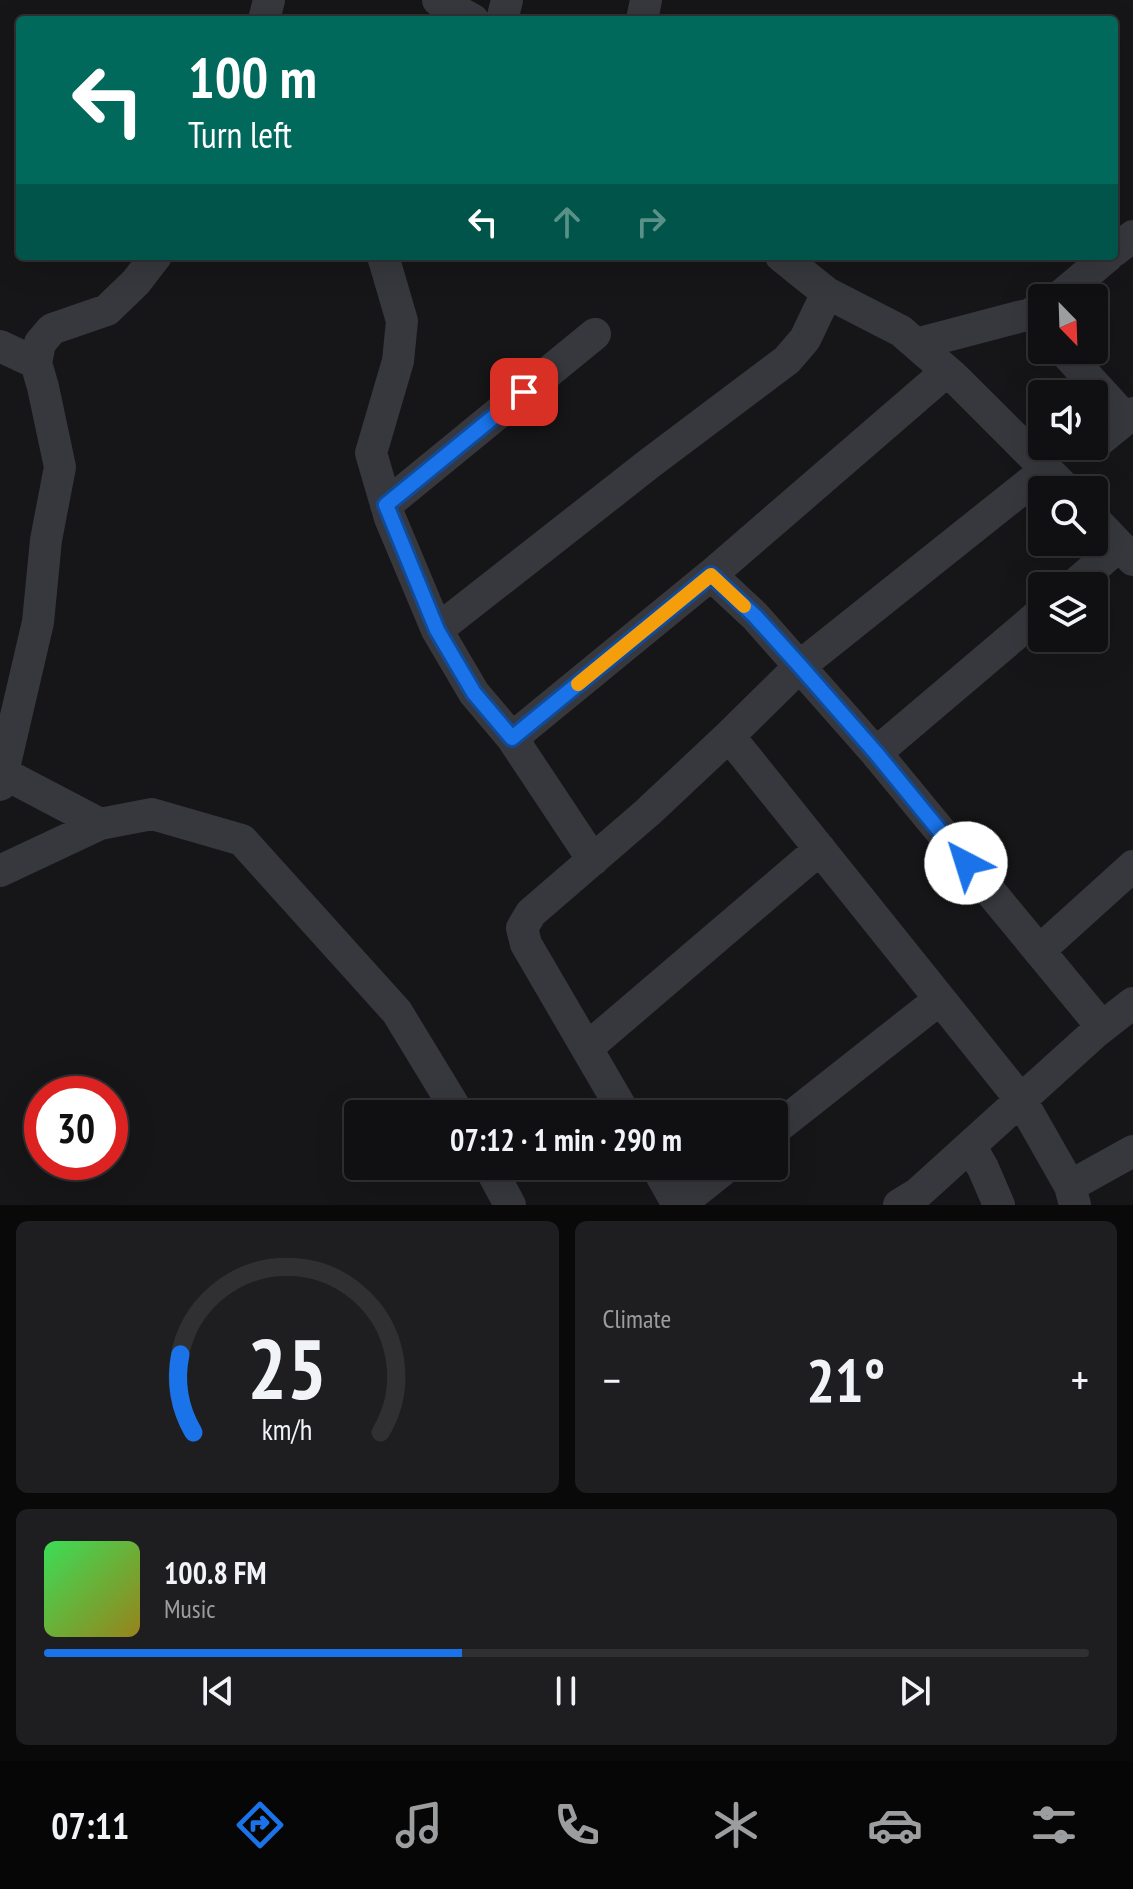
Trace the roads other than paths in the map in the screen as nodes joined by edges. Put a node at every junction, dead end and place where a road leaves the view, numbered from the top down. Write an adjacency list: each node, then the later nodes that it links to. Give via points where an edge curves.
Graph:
1 (438, 0): 2 (street)
2 (466, 16)
3 (153, 260): 13 (street, via 107,310 52,329 40,343)
4 (384, 260): 20 (street, via 402,321 398,361 371,453)
5 (786, 260): 8 (street)
6 (1103, 260): 7 (street)
7 (1075, 284)
8 (827, 293): 11 (street); 26 (street, via 805,339 787,360)
9 (1028, 318): 11 (street)
10 (595, 334): 20 (street)
11 (916, 344): 15 (street)
12 (0, 346): 13 (street)
13 (36, 363): 31 (street, via 60,467 38,622)
14 (1072, 364): 16 (street)
15 (947, 371): 17 (street); 24 (street)
16 (1116, 432): 18 (street)
17 (1054, 476)
18 (1061, 476)
19 (1028, 500): 27 (street)
20 (386, 505): 26 (street)
21 (1108, 534): 22 (street)
22 (1126, 553): 23 (street)
23 (1095, 572)
24 (711, 575): 27 (street); 29 (street)
25 (1028, 624): 30 (street)
26 (437, 630): 29 (street, via 474,693)
27 (800, 666): 28 (street); 30 (street)
28 (729, 736): 33 (street); 34 (street)
29 (512, 738): 34 (street)
30 (876, 753): 37 (street)
31 (2, 779): 32 (street)
32 (100, 824): 36 (street); 42 (street, via 152,814 242,840 397,1012)
33 (820, 849): 38 (street); 41 (street)
34 (593, 860): 41 (street, via 531,913 522,928 526,944)
35 (1133, 866): 37 (street)
36 (0, 871)
37 (1039, 951): 40 (street)
38 (940, 999): 44 (street); 45 (street)
39 (1133, 1003): 40 (street)
40 (1102, 1027): 44 (street)
41 (587, 1048): 43 (street)
42 (450, 1100)
43 (617, 1100)
44 (1021, 1100): 46 (street); 51 (street)
45 (788, 1119)
46 (971, 1147): 52 (street); 55 (street)
47 (1133, 1151): 51 (street)
48 (497, 1180): 53 (street)
49 (664, 1180): 54 (street)
50 (710, 1180): 54 (street)
51 (1072, 1196)
52 (912, 1201)
53 (510, 1205)
54 (679, 1205)
55 (999, 1205)

